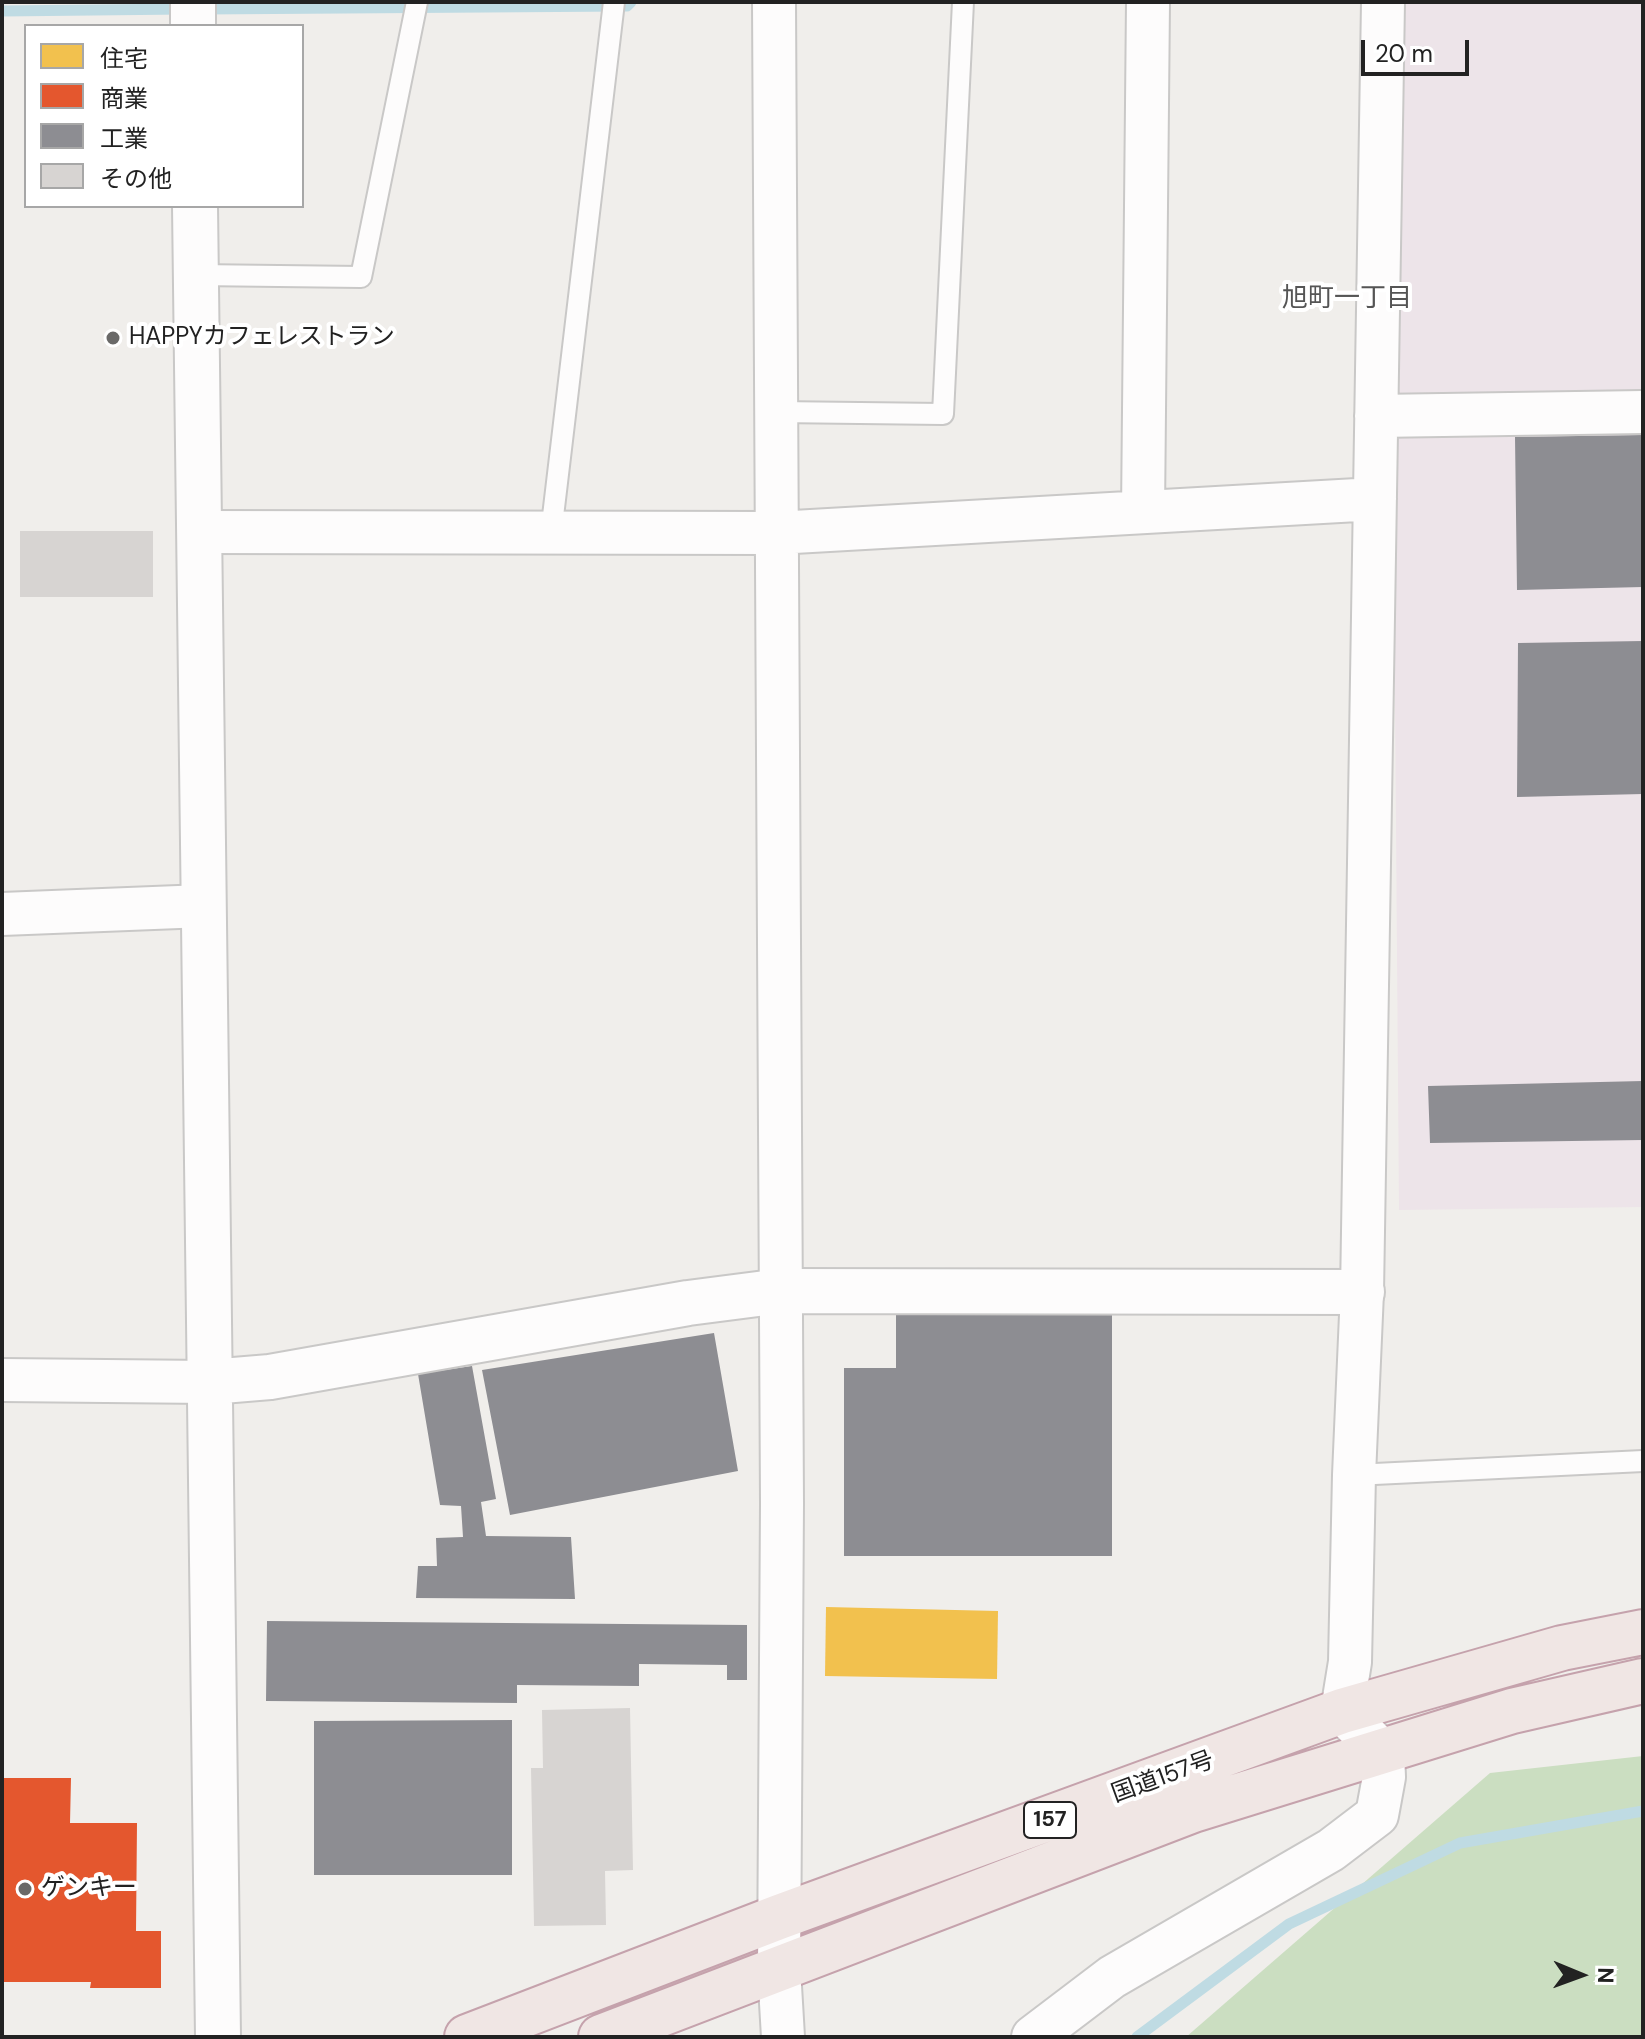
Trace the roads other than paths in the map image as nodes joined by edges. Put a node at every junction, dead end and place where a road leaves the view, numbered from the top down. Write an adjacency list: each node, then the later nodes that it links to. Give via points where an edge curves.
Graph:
1 (193, 2): 8 (street)
2 (417, 2): 10 (lane, via 361,277)
3 (614, 2): 17 (lane)
4 (774, 2): 11 (street)
5 (963, 2): 11 (lane, via 943,414)
6 (1148, 2): 15 (street)
7 (1383, 2): 13 (street)
8 (193, 24)
9 (195, 208): 10 (street)
10 (196, 275): 16 (street)
11 (776, 412): 18 (street)
12 (1643, 412): 13 (street)
13 (1376, 416): 14 (street)
14 (1375, 499): 15 (street); 22 (street)
15 (1143, 512): 18 (street)
16 (199, 532): 17 (street); 19 (street)
17 (551, 533): 18 (street)
18 (776, 533): 21 (street)
19 (204, 906): 20 (street); 24 (street)
20 (2, 914)
21 (781, 1291): 22 (street); 24 (street, via 270,1377); 31 (street)
22 (1362, 1292): 26 (street)
23 (2, 1380): 24 (street)
24 (210, 1382): 34 (street)
25 (1643, 1461): 26 (lane)
26 (1354, 1475): 29 (street, via 1350,1662)
27 (1643, 1632): 29 (highway, 国道157号 / 157, via 1562,1648)
28 (1643, 1681): 30 (highway, 国道157号 / 157, via 1512,1711)
29 (1342, 1711): 30 (street); 31 (highway, 国道157号 / 157)
30 (1383, 1753): 32 (highway, 国道157号 / 157, via 1193,1810); 33 (street, via 1377,1815 1331,1850 1112,1977)
31 (779, 1917): 32 (street); 35 (highway, 国道157号 / 157)
32 (779, 1969): 36 (highway, 国道157号 / 157); 37 (street)
33 (1041, 2035)
34 (218, 2037)
35 (467, 2037)
36 (601, 2037)
37 (783, 2037)

